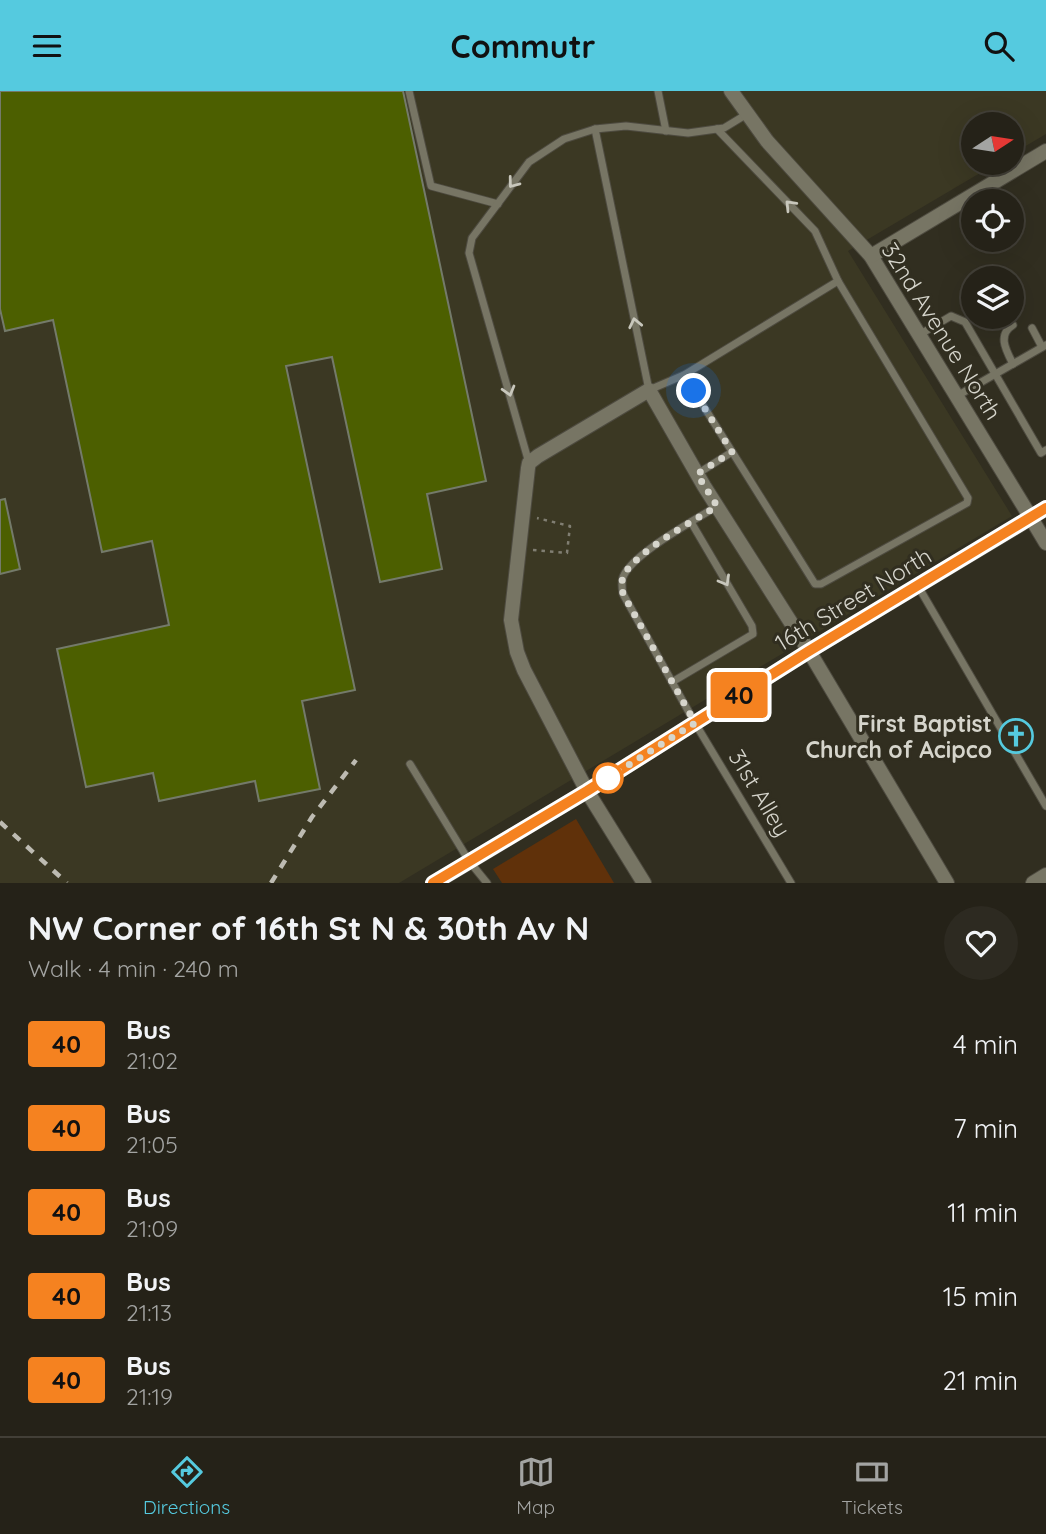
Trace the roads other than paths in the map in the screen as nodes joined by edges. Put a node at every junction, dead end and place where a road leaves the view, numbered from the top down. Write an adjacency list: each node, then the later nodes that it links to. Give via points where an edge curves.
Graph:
1 (410, 91): 9 (lane, via 431,186)
2 (658, 91): 7 (lane)
3 (731, 91): 4 (street, 32nd Avenue North)
4 (747, 114): 6 (lane); 10 (street, 32nd Avenue North)
5 (595, 129): 7 (lane, via 626,126); 9 (lane, one-way to 9, via 564,139 529,162); 19 (lane, one-way to 5)
6 (717, 129): 7 (lane); 11 (lane, one-way to 6, via 815,231)
7 (666, 131)
8 (1046, 151): 10 (street)
9 (498, 204): 23 (lane, one-way to 23, via 472,238 469,253)
10 (871, 256): 14 (street, 32nd Avenue North)
11 (838, 281): 18 (lane); 22 (lane, via 967,503 817,585)
12 (1032, 328): 15 (lane)
13 (1006, 329): 16 (lane, via 1005,349)
14 (919, 335): 17 (lane, via 951,316 965,322); 20 (street, 32nd Avenue North)
15 (1044, 346): 16 (lane)
16 (1013, 364): 17 (lane)
17 (996, 374): 20 (lane); 21 (lane, via 1041,453)
18 (684, 375): 19 (lane); 22 (lane)
19 (649, 390): 23 (street); 24 (street)
20 (956, 396): 27 (street, 32nd Avenue North)
21 (1046, 450)
22 (732, 452): 24 (lane)
23 (529, 463): 35 (street, via 511,620 524,670)
24 (697, 474): 25 (street)
25 (717, 506): 28 (lane); 31 (street)
26 (1046, 508): 27 (street, 16th Street North)
27 (1031, 518): 29 (street, 32nd Avenue North); 30 (street, 16th Street North)
28 (691, 523): 32 (lane, 31st Alley, via 629,567 621,582 623,594); 32 (lane, one-way to 32, via 752,626 752,634)
29 (1046, 543)
30 (917, 586): 31 (street, 16th Street North); 36 (lane)
31 (809, 651): 33 (street, 16th Street North); 43 (street)
32 (672, 682): 33 (lane, 31st Alley)
33 (695, 723): 35 (street, 16th Street North); 42 (lane, 31st Alley)
34 (410, 764): 37 (lane)
35 (587, 791): 37 (street, 16th Street North); 41 (street)
36 (1046, 806)
37 (469, 861): 39 (street, 16th Street North); 40 (lane)
38 (1046, 875): 44 (street)
39 (433, 883)
40 (487, 883)
41 (644, 883)
42 (791, 883)
43 (947, 883)
44 (1033, 883)

